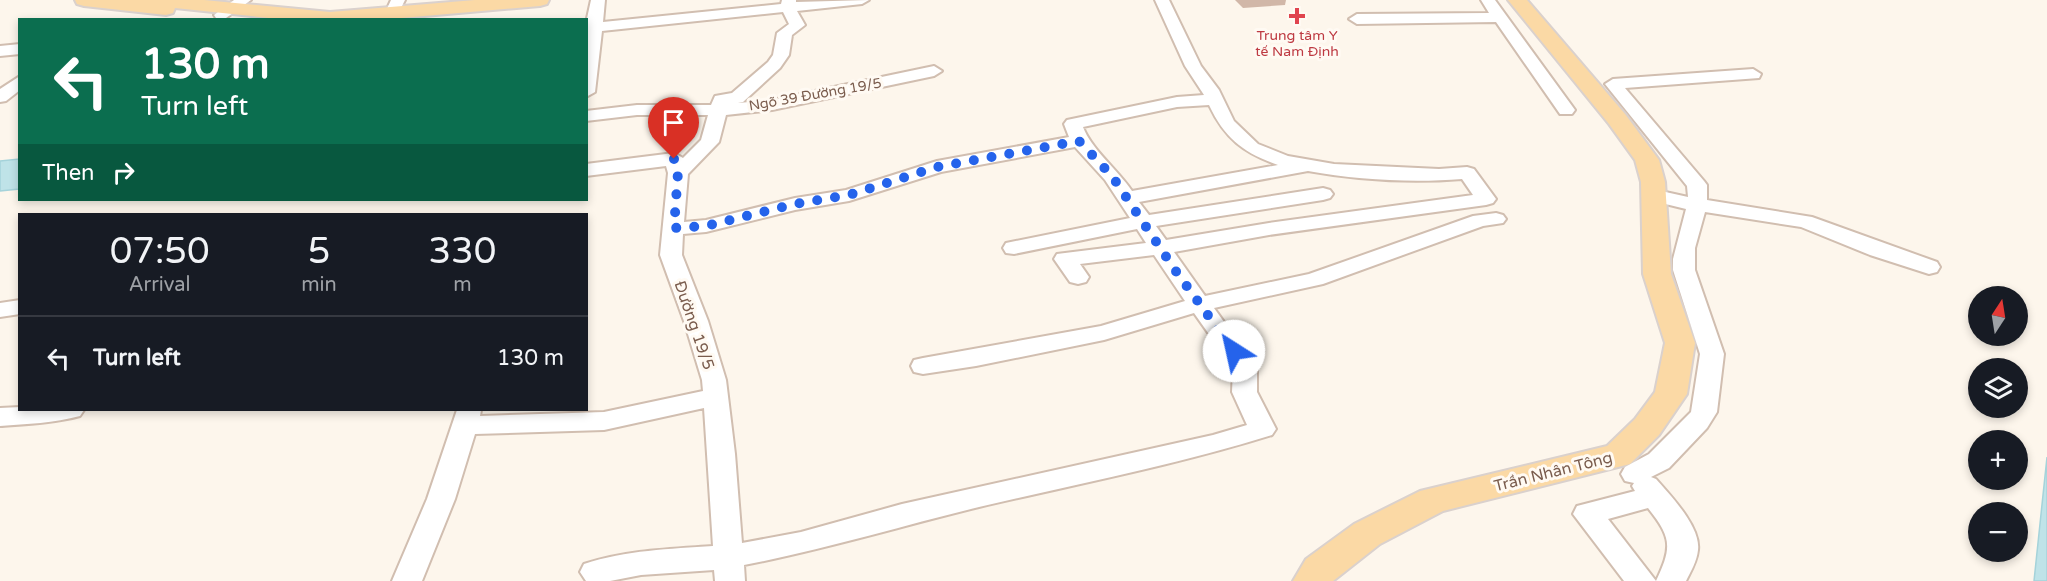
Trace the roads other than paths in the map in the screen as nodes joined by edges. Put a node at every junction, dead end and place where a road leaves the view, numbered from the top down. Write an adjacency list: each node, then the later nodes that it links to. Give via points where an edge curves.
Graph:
1 (84, 0): 11 (main road)
2 (148, 0): 11 (main road)
3 (540, 0): 9 (main road)
4 (598, 0): 15 (street)
5 (862, 0): 8 (street)
6 (1162, 0): 23 (street)
7 (1488, 0): 10 (street)
8 (788, 5): 15 (street); 24 (street, via 797,25 785,33 781,55 736,98 721,99)
9 (395, 7): 13 (main road)
10 (1508, 8): 14 (street); 25 (street); 32 (main road, Trần Nhân Tông, via 1641,149 1652,170)
11 (230, 13): 12 (main road)
12 (308, 18)
13 (330, 18)
14 (1357, 19)
15 (590, 28): 18 (street)
16 (18, 49): 17 (street)
17 (0, 51)
18 (588, 60)
19 (934, 71): 24 (street, Ngõ 39 Đường 19/5, via 772,105)
20 (1753, 74): 34 (street, via 1612,84 1692,177 1699,192)
21 (18, 83): 22 (street)
22 (0, 97)
23 (1214, 100): 27 (street, via 1177,102 1073,124); 28 (street, via 1226,123 1251,148)
24 (718, 110): 26 (street, Ngõ 39 Đường 19/5, via 672,108); 30 (street, via 710,142)
25 (1566, 110)
26 (588, 116)
27 (1079, 141): 33 (street, via 1112,176); 37 (street, via 937,167 849,195 706,226)
28 (1311, 166): 33 (street); 39 (street, via 1386,174 1467,173 1486,199)
29 (588, 170): 30 (street, via 674,159)
30 (678, 172): 37 (street, Đường 19/5)
31 (1323, 194): 36 (street)
32 (1652, 195): 34 (street); 50 (main road, Trần Nhân Tông, via 1657,274 1680,343 1671,393)
33 (1126, 198): 36 (street)
34 (1697, 205): 40 (street, via 1805,221); 50 (street, via 1682,257 1712,354 1704,412 1659,461)
35 (1496, 219): 42 (street, via 1480,220 1315,279)
36 (1142, 223): 38 (street); 39 (street)
37 (674, 228): 46 (street, Đường 19/5, via 670,255 699,331)
38 (1014, 248)
39 (1159, 248): 41 (street, via 1065,259); 42 (street)
40 (1929, 267)
41 (1078, 277)
42 (1199, 304): 45 (street, via 1104,333); 52 (street, via 1245,368 1241,378 1247,401 1263,429 1214,444 902,515 801,543)
43 (18, 307): 44 (street)
44 (0, 309)
45 (923, 366)
46 (716, 396): 49 (street, via 604,421); 52 (street, Đường 19/5)
47 (65, 411): 48 (street)
48 (0, 417)
49 (468, 417): 54 (street, via 441,499)
50 (1627, 464): 51 (street); 55 (main road, Trần Nhân Tông, via 1432,500 1367,534 1320,570)
51 (1654, 496): 56 (street, via 1587,514); 57 (street, via 1683,542)
52 (729, 569): 53 (street, via 641,563)
53 (595, 572)
54 (407, 581)
55 (1312, 581)
56 (1641, 581)
57 (1671, 581)

